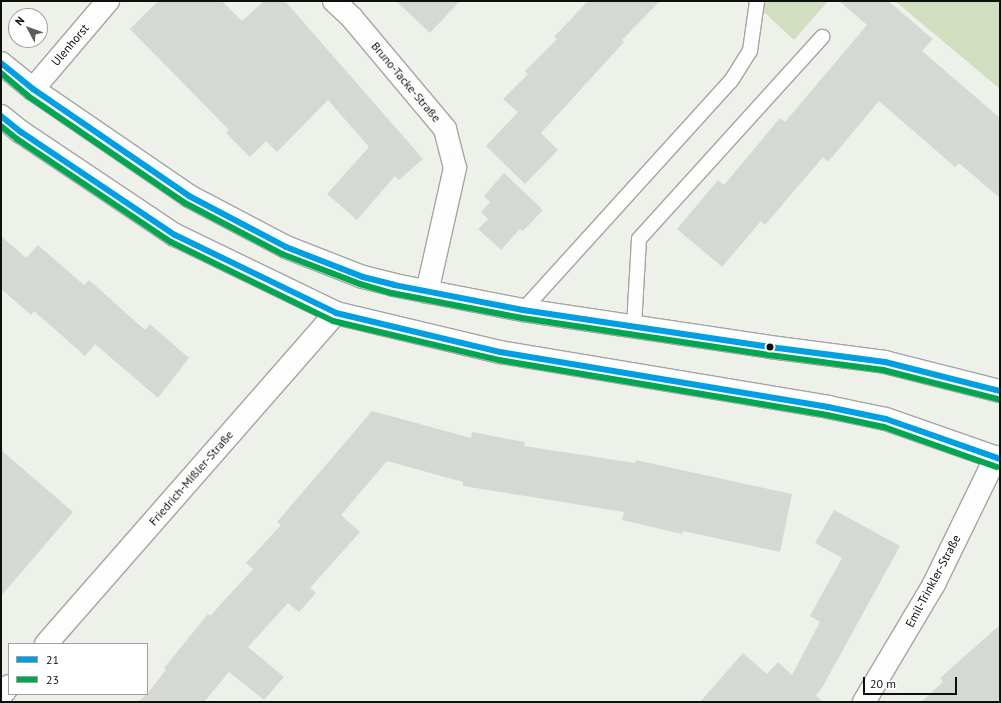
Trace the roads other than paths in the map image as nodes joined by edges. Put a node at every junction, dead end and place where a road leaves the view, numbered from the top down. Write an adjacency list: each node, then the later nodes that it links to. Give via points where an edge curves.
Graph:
1 (108, 1): 6 (main road, Ulenhorst)
2 (334, 1): 8 (main road, Bruno-Tacke-Straße, via 352,18 445,129 455,168)
3 (757, 1): 9 (lane, via 750,51 731,81)
4 (822, 37): 11 (lane, via 639,239)
5 (1, 63): 6 (main road)
6 (33, 89): 8 (main road, via 189,196 286,248 363,277)
7 (1, 116): 10 (main road, via 174,235)
8 (427, 292): 9 (main road)
9 (523, 310): 11 (main road)
10 (336, 313): 13 (main road, via 500,352 813,404 886,419); 14 (main road, Friedrich-Mißler-Straße)
11 (634, 326): 12 (main road, via 770,348 885,362)
12 (1000, 391)
13 (998, 458): 17 (main road, Emil-Trinkler-Straße, via 934,584)
14 (47, 643)
15 (8, 687): 16 (main road)
16 (1, 696)
17 (864, 702)

